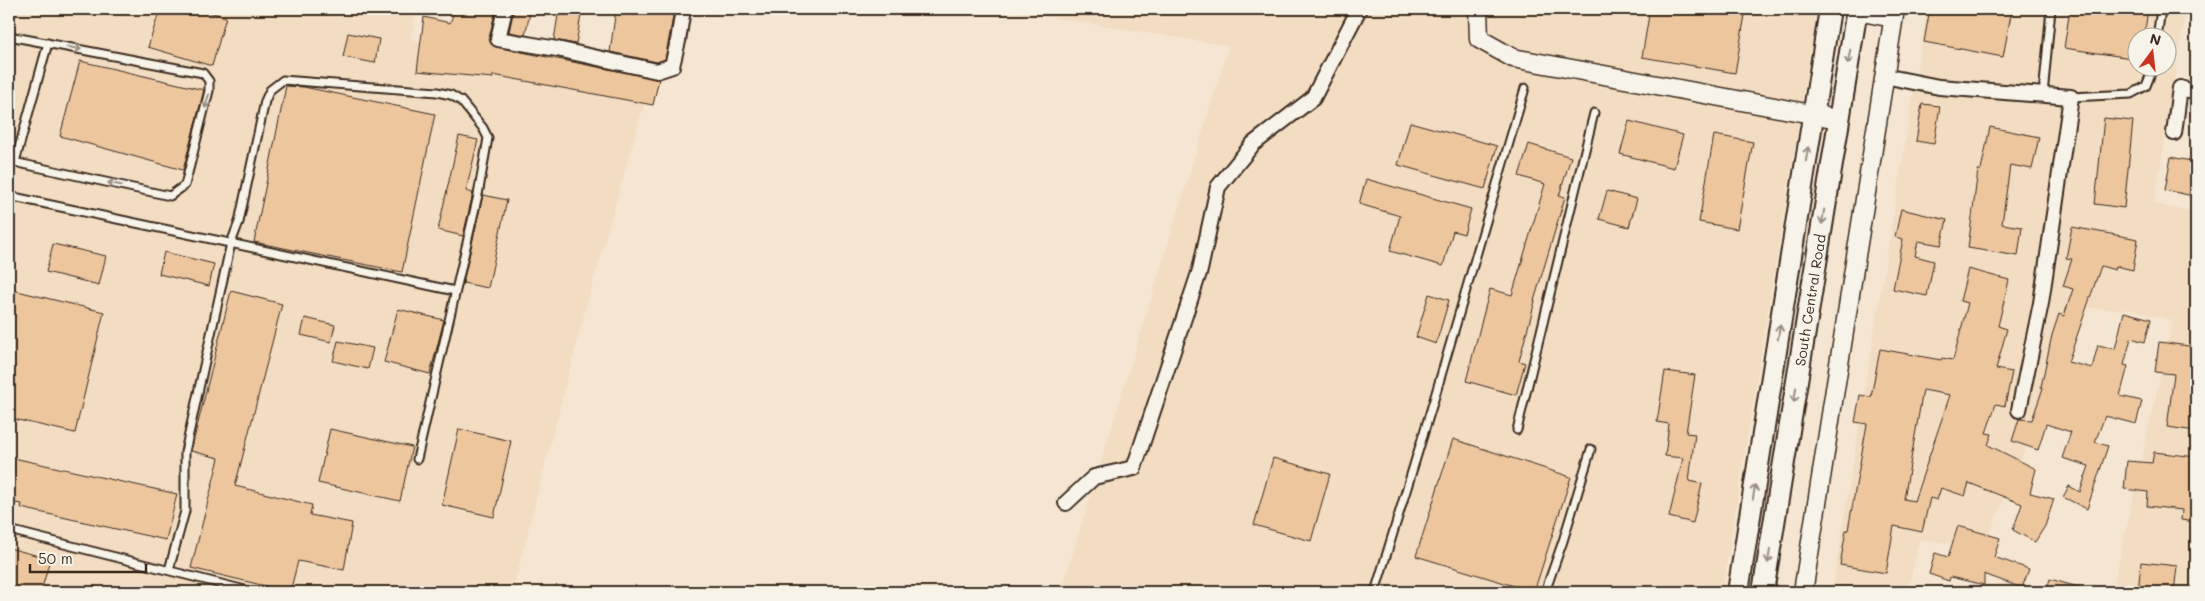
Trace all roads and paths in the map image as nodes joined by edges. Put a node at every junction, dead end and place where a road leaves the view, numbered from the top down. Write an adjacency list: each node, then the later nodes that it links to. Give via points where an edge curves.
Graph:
1 (505, 9): 2 (street, via 498,39 657,71 672,66)
2 (683, 9)
3 (1358, 9): 31 (street, via 1313,98 1253,144 1218,186 1200,270 1134,468 1094,477)
4 (1478, 9): 20 (street, via 1480,39 1513,58)
5 (1830, 9): 20 (main road, South Central Road)
6 (2051, 9): 17 (lane)
7 (2161, 9): 10 (lane)
8 (1857, 10): 9 (street); 21 (main road, South Central Road, one-way to 21)
9 (1894, 13): 13 (street)
10 (2158, 28)
11 (9, 36): 12 (lane)
12 (48, 43): 23 (lane); 23 (lane, one-way to 23, via 203,73 209,81 209,91 185,185 170,196)
13 (1884, 76): 17 (street, via 1938,87); 39 (street)
14 (2149, 78): 18 (lane, via 2146,86 2131,94)
15 (1525, 88): 35 (lane)
16 (2196, 93): 22 (street, via 2180,88)
17 (2042, 95): 18 (street)
18 (2071, 97): 27 (street, via 2043,294)
19 (1594, 113): 28 (lane)
20 (1813, 116): 21 (street); 37 (main road, South Central Road, one-way to 20)
21 (1838, 120): 38 (main road, South Central Road, one-way to 38)
22 (2174, 134)
23 (12, 161)
24 (9, 196): 25 (lane)
25 (231, 242): 26 (lane); 26 (lane, via 240,222 265,101 270,90 284,80 451,95 483,128 488,138 478,195); 33 (lane, via 184,452 185,511)
26 (454, 291): 30 (lane)
27 (2020, 410)
28 (1517, 430)
29 (1590, 449): 36 (lane)
30 (417, 459)
31 (1066, 503)
32 (9, 530): 33 (lane)
33 (169, 570): 34 (lane)
34 (245, 590)
35 (1375, 592)
36 (1545, 592)
37 (1738, 592)
38 (1763, 592)
39 (1803, 592)

